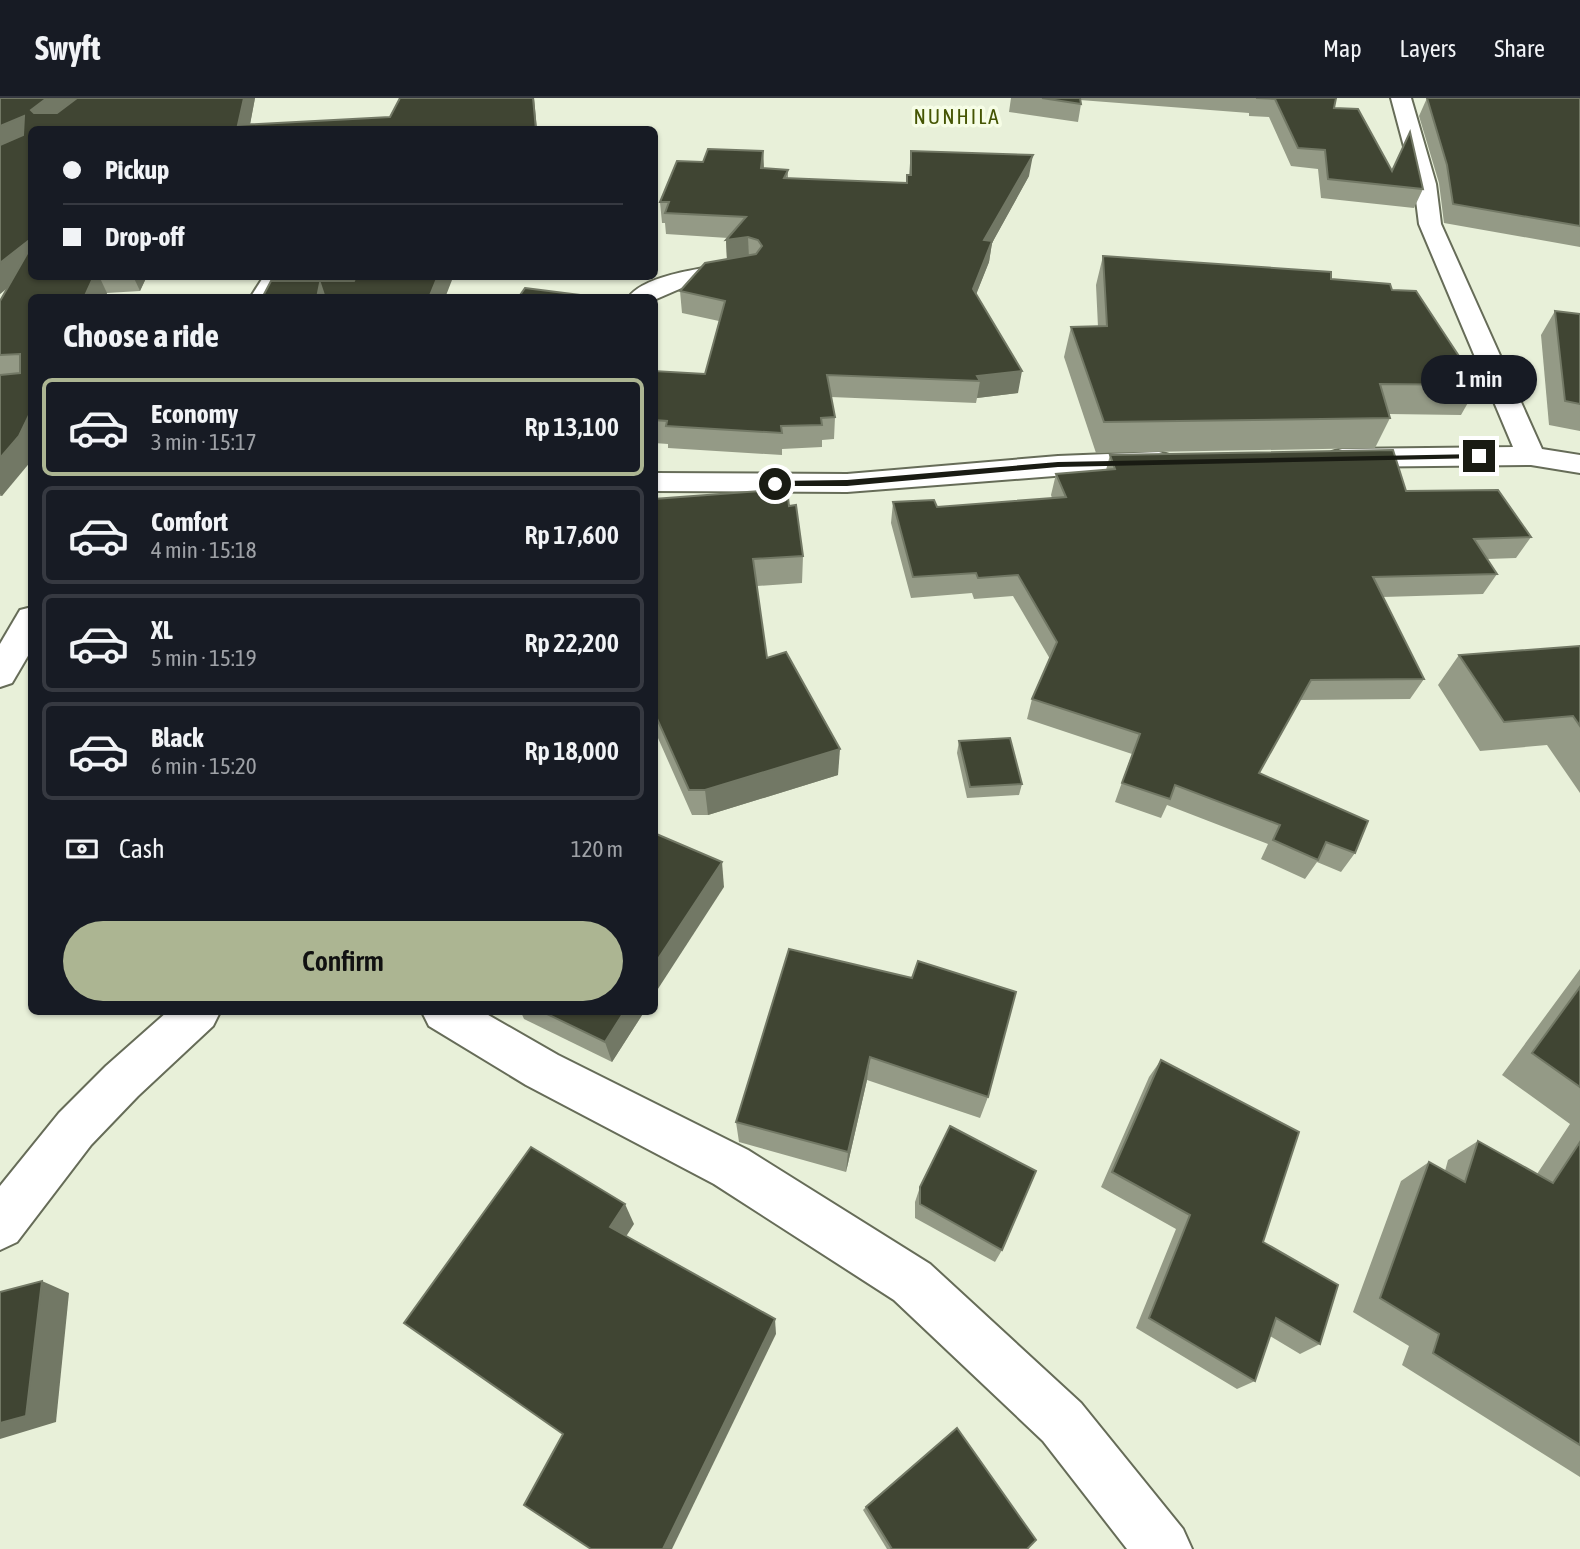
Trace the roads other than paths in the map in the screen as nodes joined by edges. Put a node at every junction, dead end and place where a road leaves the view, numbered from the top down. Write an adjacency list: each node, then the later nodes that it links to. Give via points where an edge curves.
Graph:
1 (1401, 98): 4 (street, via 1425,184 1430,223)
2 (748, 268): 3 (street, via 669,284)
3 (646, 294)
4 (1531, 456): 5 (street); 7 (street)
5 (1314, 459)
6 (1193, 460): 8 (street, via 1058,465 847,483)
7 (1580, 464)
8 (658, 482)
9 (28, 625): 11 (street)
10 (28, 665): 11 (street)
11 (0, 675)
12 (195, 1015): 14 (street, via 75,1129)
13 (449, 1015): 15 (street, via 542,1070 731,1167 912,1282 1062,1422)
14 (0, 1225)
15 (1163, 1549)

